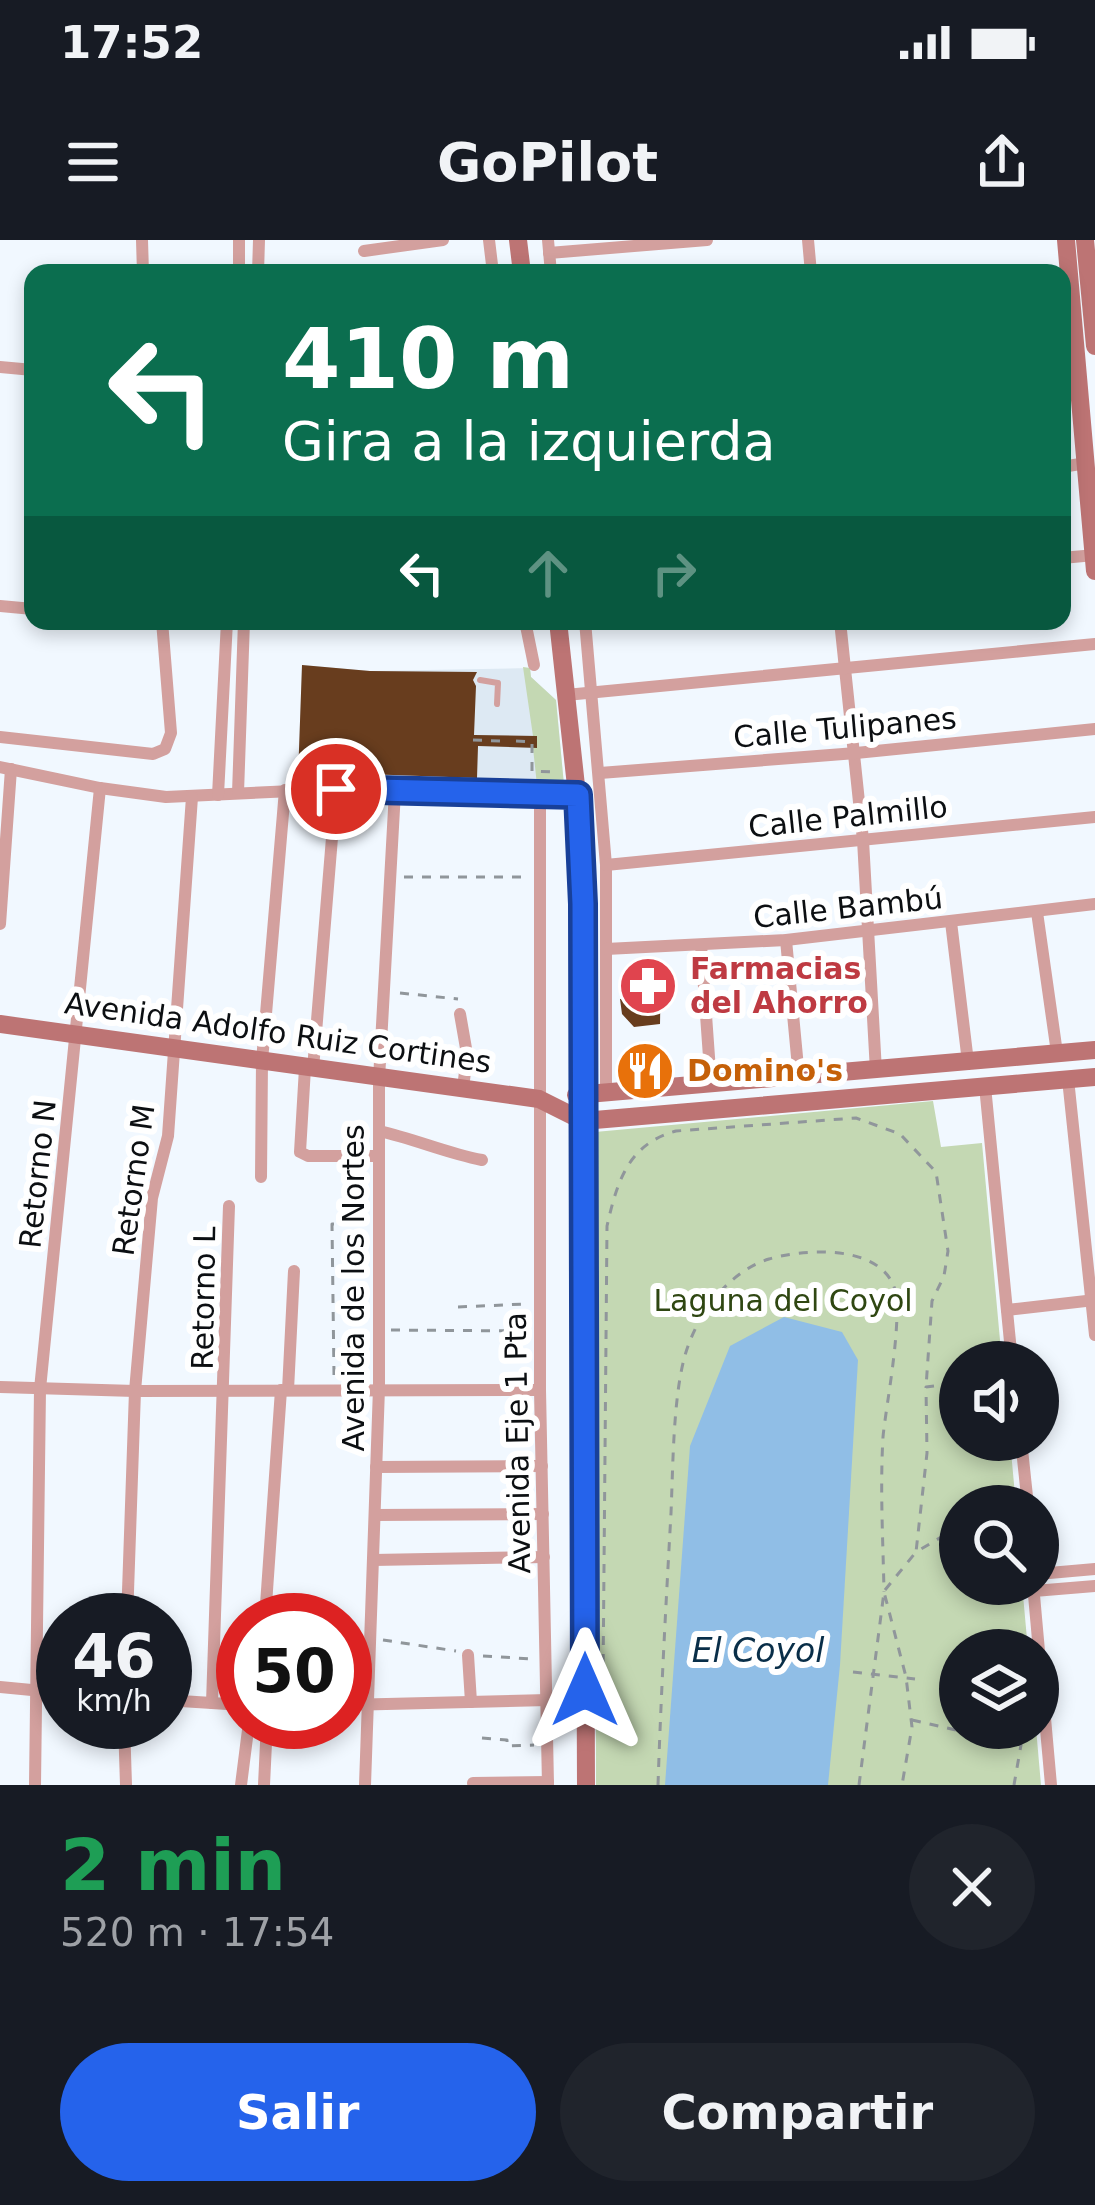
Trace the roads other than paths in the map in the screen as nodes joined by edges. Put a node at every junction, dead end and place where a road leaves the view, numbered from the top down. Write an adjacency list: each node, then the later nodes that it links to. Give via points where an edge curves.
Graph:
1 (442, 240): 5 (street)
2 (707, 240): 4 (street)
3 (1085, 240): 6 (street)
4 (549, 247)
5 (364, 251)
6 (1095, 346)
7 (1071, 383): 8 (street)
8 (1086, 463): 9 (street); 10 (street)
9 (1071, 465)
10 (1094, 555): 11 (street)
11 (1095, 571)
12 (163, 630): 27 (street, via 171,733 165,748 153,754)
13 (227, 630): 36 (street)
14 (244, 630): 35 (street)
15 (527, 630): 20 (street)
16 (560, 630): 24 (street)
17 (586, 630): 23 (street)
18 (841, 630): 21 (street)
19 (1095, 644): 21 (street)
20 (534, 665)
21 (847, 667): 23 (street); 28 (street)
22 (480, 680): 25 (lane, via 498,683)
23 (591, 692): 24 (street); 30 (street)
24 (566, 695): 37 (street)
25 (497, 704)
26 (1095, 729): 28 (street, Calle Tulipanes)
27 (0, 737)
28 (856, 753): 30 (street, Calle Tulipanes); 41 (street)
29 (5, 768): 31 (street); 46 (street)
30 (600, 773): 42 (street)
31 (100, 788): 38 (street); 53 (street, Retorno N)
32 (336, 789): 33 (street); 34 (street); 59 (street)
33 (285, 790): 35 (street); 57 (street)
34 (395, 791): 39 (street); 62 (street, Avenida de los Nortes)
35 (238, 794): 36 (street)
36 (218, 795): 38 (street)
37 (578, 795): 39 (street); 68 (street)
38 (192, 797): 54 (street, Retorno M)
39 (540, 797): 71 (street, Avenida Eje 1 Pta)
40 (1095, 817): 41 (street, Calle Palmillo)
41 (863, 839): 42 (street, Calle Palmillo); 47 (street)
42 (606, 866): 50 (street)
43 (1095, 904): 44 (street, Calle Bambú)
44 (1037, 912): 45 (street, Calle Bambú); 56 (street)
45 (951, 922): 47 (street, Calle Bambú); 58 (street)
46 (0, 924)
47 (869, 929): 48 (street, Calle Bambú); 60 (street)
48 (786, 940): 49 (street, Calle Bambú); 63 (street)
49 (700, 945): 50 (street, Calle Bambú); 65 (street)
50 (606, 949): 69 (street)
51 (459, 1006): 67 (street)
52 (0, 1024): 53 (street, Avenida Adolfo Ruiz Cortines)
53 (76, 1035): 54 (street, Avenida Adolfo Ruiz Cortines); 86 (street, Retorno N)
54 (174, 1048): 57 (street, Avenida Adolfo Ruiz Cortines); 89 (street, Retorno M)
55 (1095, 1050): 56 (street, Avenida Adolfo Ruiz Cortines)
56 (1057, 1054): 58 (street, Avenida Adolfo Ruiz Cortines)
57 (262, 1061): 59 (street, Avenida Adolfo Ruiz Cortines); 77 (street)
58 (968, 1062): 60 (street, Avenida Adolfo Ruiz Cortines)
59 (309, 1069): 62 (street, Avenida Adolfo Ruiz Cortines); 75 (street, via 300,1152)
60 (866, 1072): 63 (street, Avenida Adolfo Ruiz Cortines); 70 (street)
61 (1095, 1077): 64 (street)
62 (379, 1078): 67 (street, Avenida Adolfo Ruiz Cortines); 74 (street, Avenida de los Nortes)
63 (799, 1078): 65 (street, Avenida Adolfo Ruiz Cortines)
64 (1068, 1079): 66 (street); 80 (street)
65 (717, 1085): 69 (street, Avenida Adolfo Ruiz Cortines); 72 (street)
66 (985, 1086): 70 (street); 81 (street)
67 (463, 1089): 71 (street, Avenida Adolfo Ruiz Cortines)
68 (583, 1094): 69 (street, Avenida Adolfo Ruiz Cortines); 71 (street, Avenida Adolfo Ruiz Cortines); 73 (street)
69 (606, 1094)
70 (859, 1097): 72 (street)
71 (543, 1100): 73 (street, Avenida Adolfo Ruiz Cortines); 88 (street, Avenida Eje 1 Pta)
72 (727, 1109): 73 (street)
73 (583, 1120): 126 (street)
74 (379, 1131): 75 (street, Avenida de los Nortes); 76 (street)
75 (379, 1156): 85 (street, Avenida de los Nortes)
76 (482, 1160)
77 (261, 1177)
78 (229, 1206): 90 (street, Retorno L)
79 (294, 1271): 87 (street)
80 (1094, 1300): 81 (street); 82 (street)
81 (1007, 1310): 83 (street)
82 (1095, 1335)
83 (1010, 1341)
84 (0, 1388): 86 (street)
85 (379, 1388): 87 (street); 88 (street); 92 (street, Avenida de los Nortes)
86 (40, 1389): 89 (street); 101 (street, Retorno N)
87 (285, 1390): 90 (street); 103 (street)
88 (540, 1390): 91 (street, Avenida Eje 1 Pta)
89 (135, 1391): 90 (street); 102 (street, Retorno M)
90 (226, 1391): 112 (street, Retorno L)
91 (542, 1466): 92 (street); 93 (street, Avenida Eje 1 Pta)
92 (376, 1467): 94 (street, Avenida de los Nortes)
93 (543, 1514): 94 (street); 95 (street, Avenida Eje 1 Pta)
94 (375, 1515): 96 (street, Avenida de los Nortes)
95 (544, 1557): 96 (street); 109 (street, Avenida Eje 1 Pta)
96 (373, 1560): 104 (street, Avenida de los Nortes)
97 (1095, 1569): 98 (street)
98 (1059, 1572)
99 (1095, 1586): 100 (street)
100 (1059, 1587)
101 (37, 1593)
102 (128, 1593)
103 (267, 1593)
104 (372, 1593)
105 (1036, 1605): 127 (street)
106 (468, 1655): 111 (street)
107 (0, 1687): 108 (street)
108 (36, 1691): 121 (street, Retorno N)
109 (548, 1700): 111 (street); 120 (street, Avenida Eje 1 Pta)
110 (192, 1702): 112 (street)
111 (471, 1702): 114 (street)
112 (212, 1703): 113 (street)
113 (216, 1703)
114 (372, 1705)
115 (125, 1749): 122 (street)
116 (246, 1749): 123 (street)
117 (266, 1749): 124 (street)
118 (366, 1749): 125 (street, Avenida de los Nortes)
119 (473, 1783): 120 (street)
120 (548, 1784)
121 (35, 1785)
122 (126, 1785)
123 (242, 1785)
124 (264, 1785)
125 (365, 1785)
126 (586, 1785)
127 (1051, 1785)

